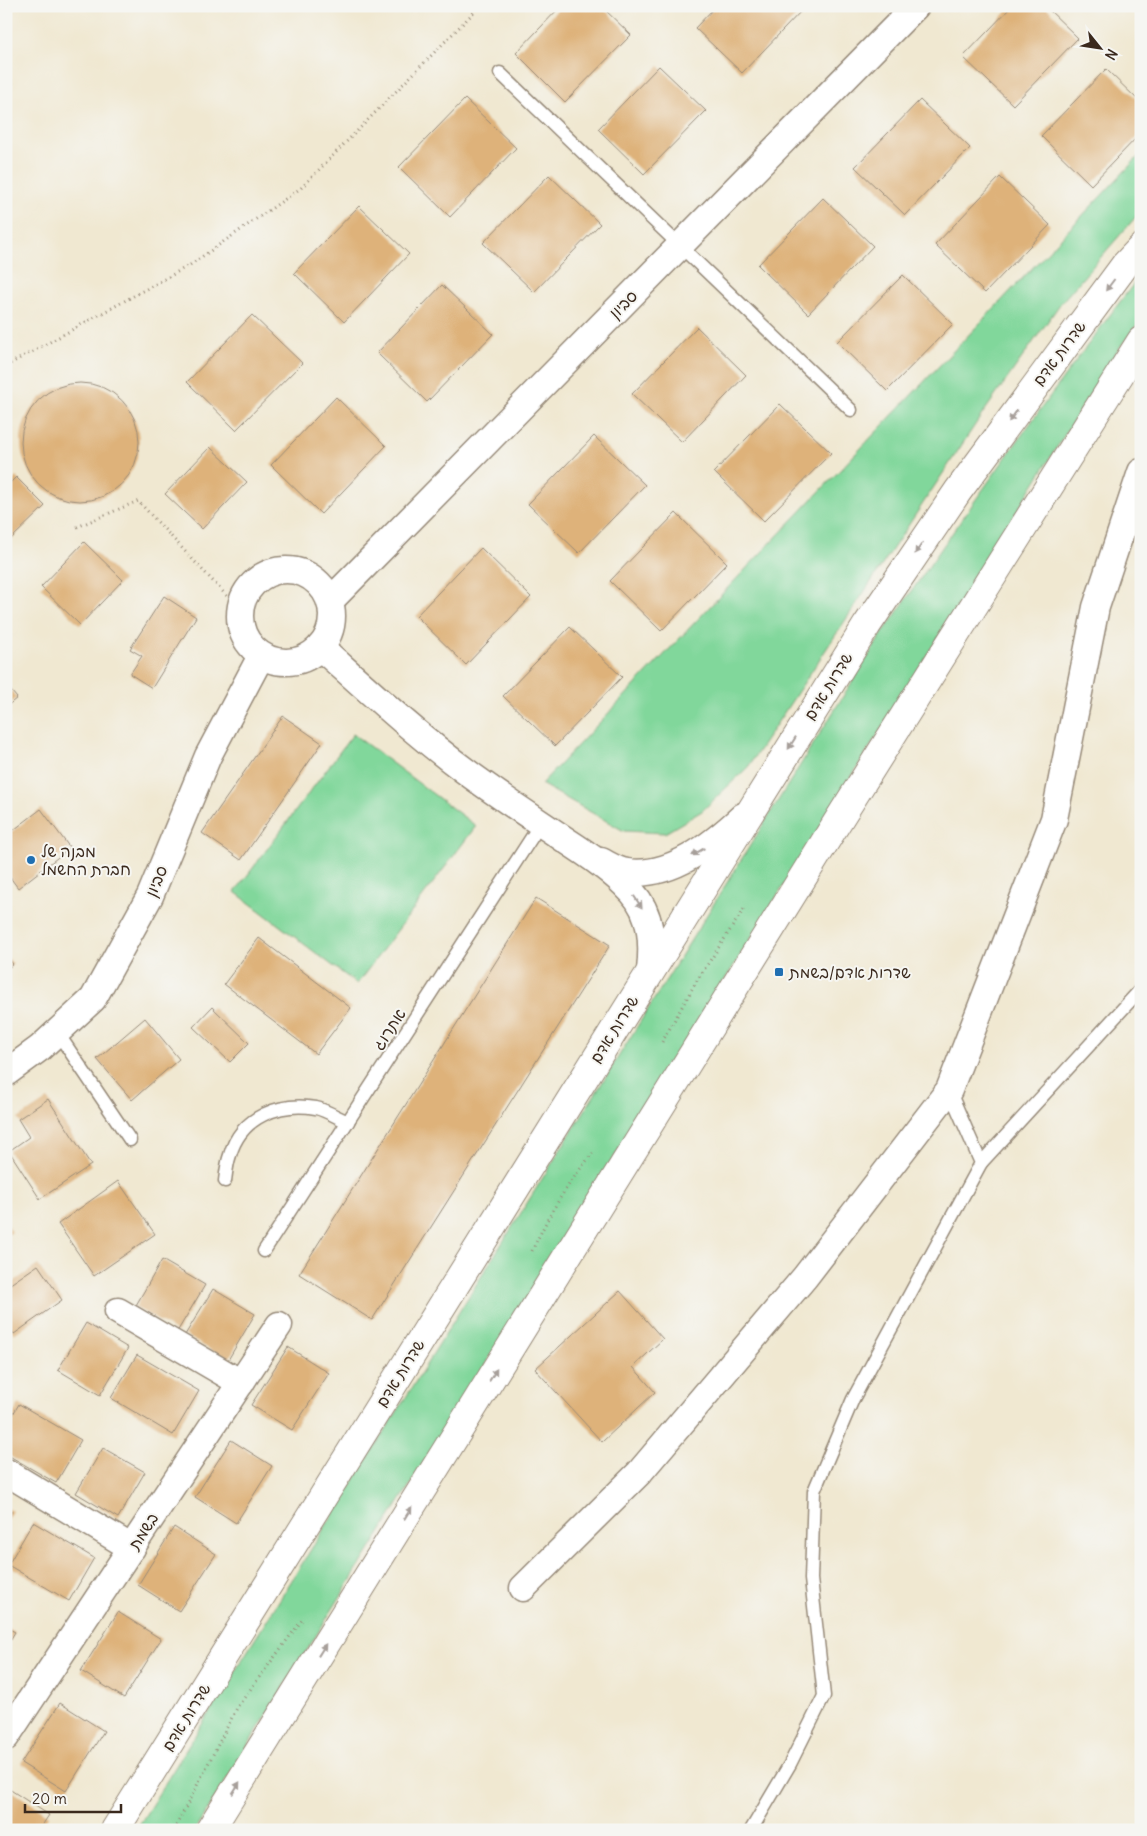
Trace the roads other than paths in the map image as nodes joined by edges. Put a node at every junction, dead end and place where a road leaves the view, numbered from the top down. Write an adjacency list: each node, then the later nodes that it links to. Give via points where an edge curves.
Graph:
1 (916, 6): 3 (street, סביון)
2 (500, 73): 3 (lane)
3 (680, 246): 6 (lane); 8 (street, סביון)
4 (1141, 248): 11 (street, שדרות אדם, one-way to 11, via 1055,358 958,491 867,624)
5 (1141, 341): 32 (street, one-way to 5, via 846,808)
6 (851, 410)
7 (1141, 472): 18 (street, via 1096,607 1054,819)
8 (330, 601): 9 (street, via 329,633); 10 (street, via 323,587 311,576 296,570 280,569 254,580 239,609 240,625 249,645)
9 (320, 647): 10 (street, via 308,657 292,662 276,662); 12 (street, via 424,739)
10 (261, 656): 16 (street, סביון, via 208,756 146,904 93,999)
11 (750, 811): 13 (street, one-way to 13, via 717,840 661,870 626,872); 14 (street, שדרות אדם)
12 (541, 823): 13 (street); 19 (lane, אתרוג)
13 (590, 857): 14 (street, one-way to 14, via 632,892 644,911 651,932)
14 (650, 971): 31 (street, שדרות אדם)
15 (1141, 989): 21 (lane)
16 (57, 1032): 17 (street, סביון); 20 (lane)
17 (6, 1073)
18 (949, 1090): 21 (lane); 29 (street, via 805,1277 639,1472)
19 (348, 1122): 22 (lane, via 318,1108 287,1106 265,1112 245,1127 230,1153); 23 (lane, אתרוג)
20 (130, 1140)
21 (981, 1163): 33 (lane, via 853,1399 814,1491 811,1580 824,1696 790,1764)
22 (225, 1182)
23 (264, 1251)
24 (118, 1312): 26 (street)
25 (279, 1325): 26 (street, בשמת)
26 (241, 1383): 28 (street, בשמת)
27 (6, 1472): 28 (street)
28 (132, 1548): 30 (street, בשמת)
29 (523, 1588)
30 (11, 1721)
31 (115, 1830)
32 (210, 1830)
33 (751, 1830)

